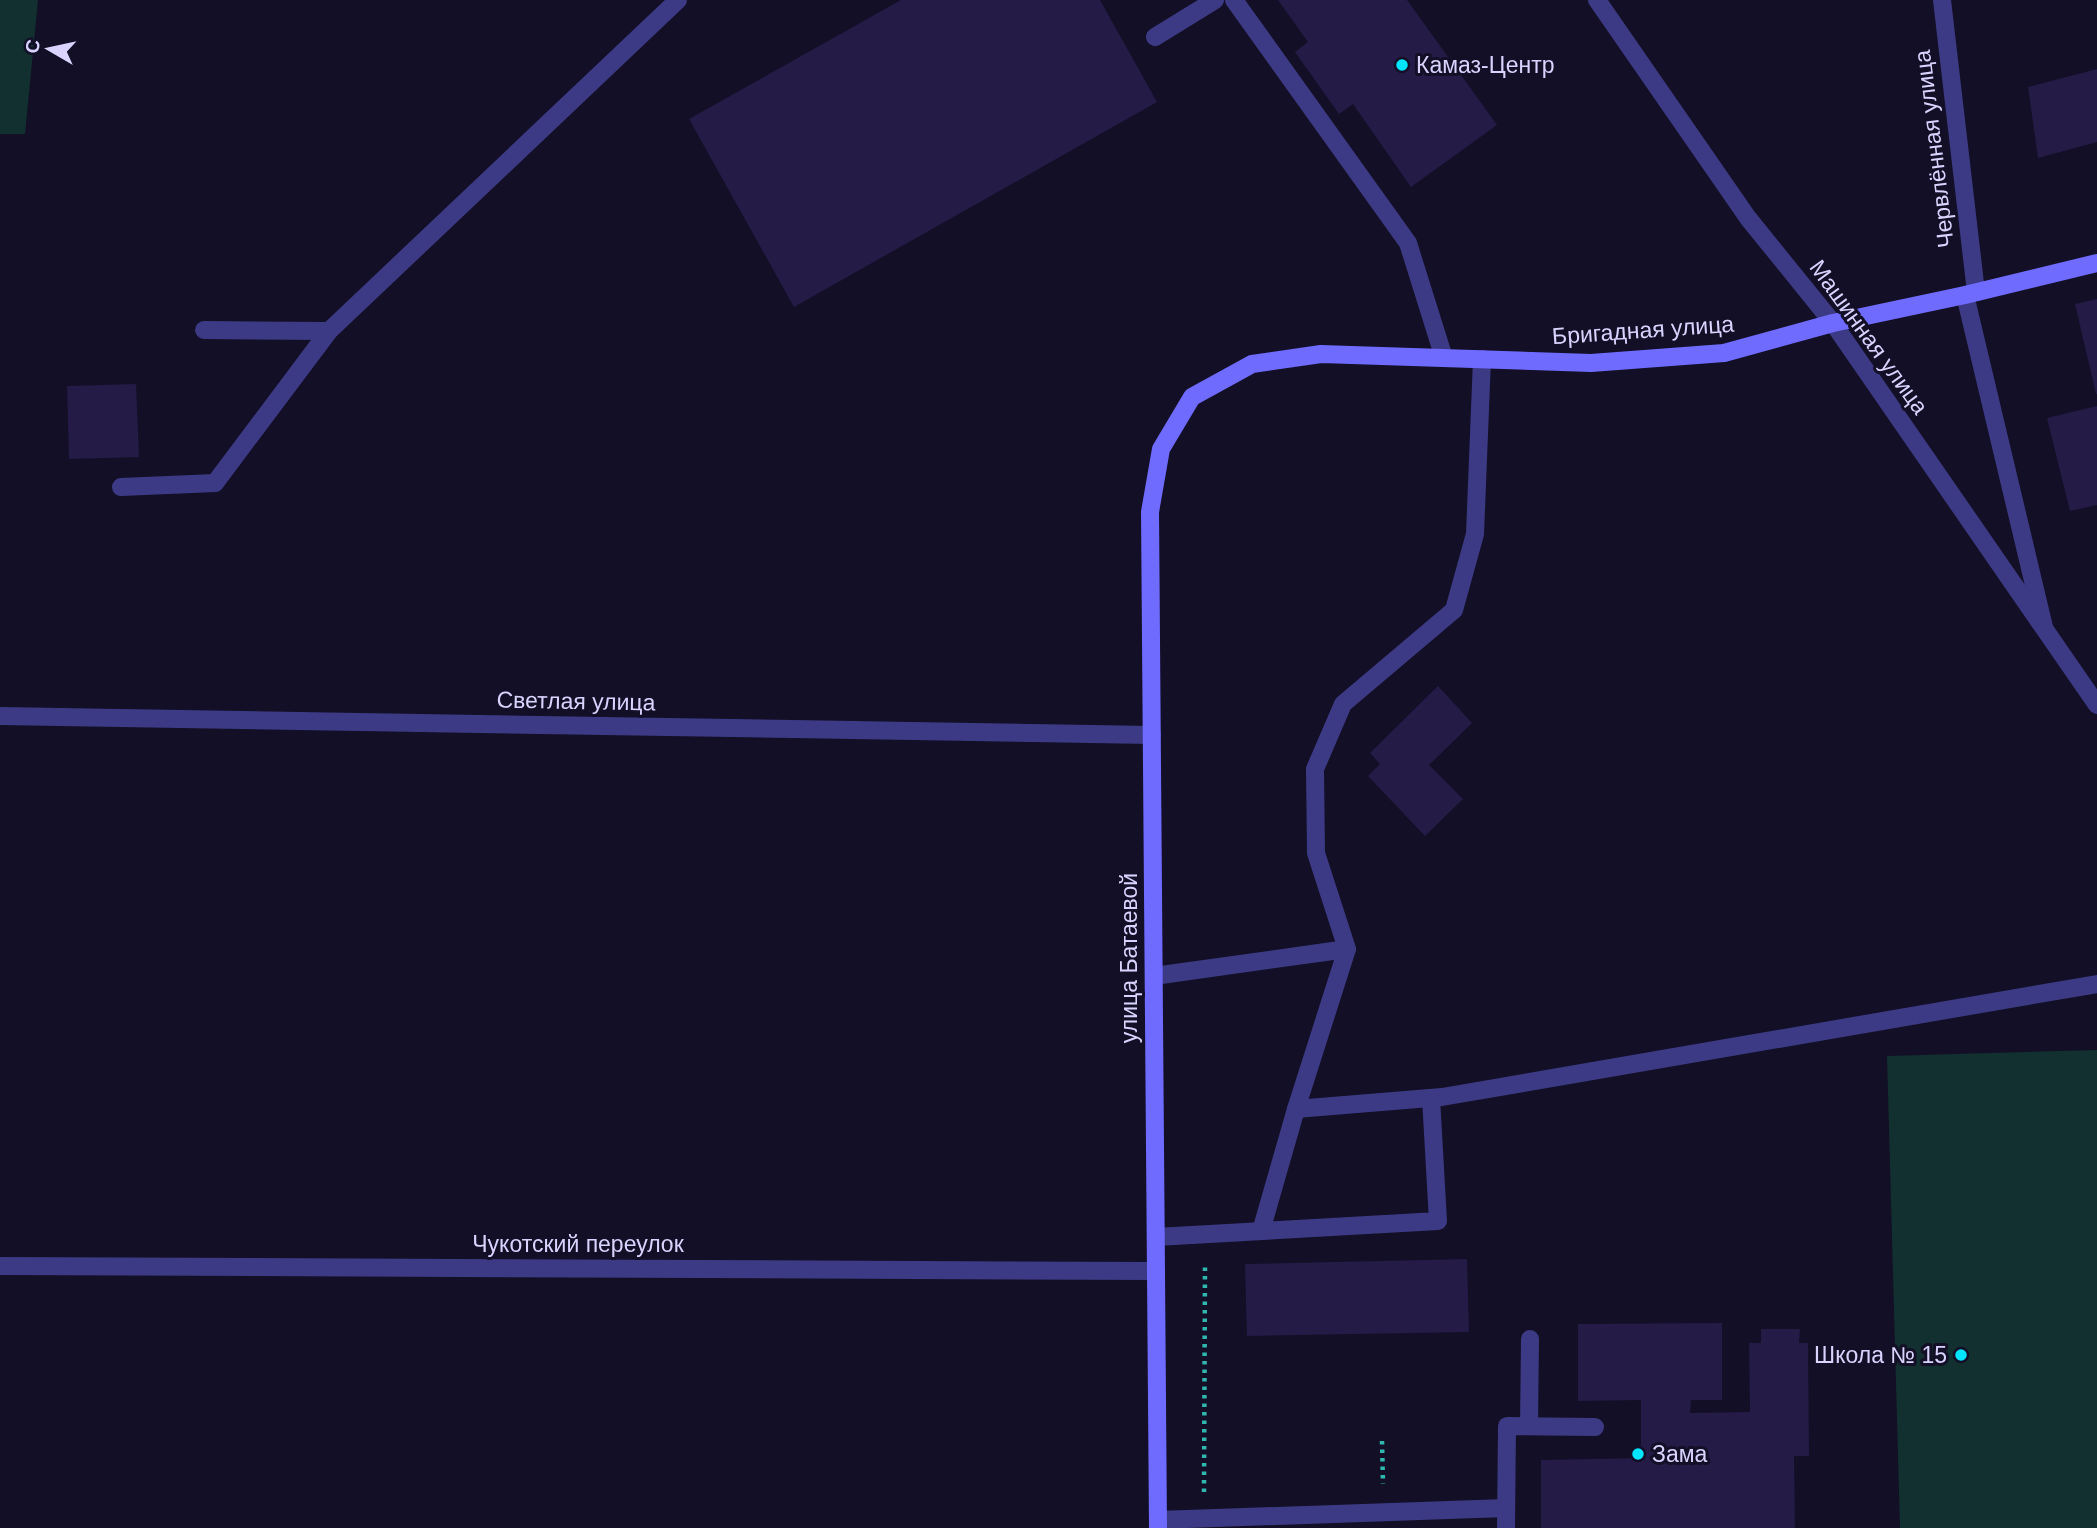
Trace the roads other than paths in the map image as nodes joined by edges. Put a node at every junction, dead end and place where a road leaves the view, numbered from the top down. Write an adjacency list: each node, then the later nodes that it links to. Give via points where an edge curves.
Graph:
1 (678, 0): 11 (street)
2 (1215, 0): 6 (street)
3 (1234, 0): 12 (street, via 1408,243)
4 (1597, 0): 9 (street, Машинная улица, via 1748,218)
5 (1941, 0): 8 (street, Червлённая улица)
6 (1155, 37)
7 (2097, 263): 8 (main road, Бригадная улица)
8 (1971, 294): 9 (main road, Бригадная улица); 16 (street, Червлённая улица)
9 (1833, 323): 13 (main road, Бригадная улица, via 1724,353 1591,363); 16 (street, Машинная улица)
10 (204, 330): 11 (street)
11 (329, 331): 15 (street, via 215,483)
12 (1444, 358): 13 (main road, Бригадная улица); 14 (main road, Бригадная улица, via 1321,354 1252,364)
13 (1482, 359): 20 (street, via 1475,534 1454,610 1343,704 1315,769 1315,853)
14 (1192, 397): 19 (main road, улица Батаевой, via 1161,449 1150,512)
15 (121, 487)
16 (2044, 627): 17 (street, Машинная улица)
17 (2097, 705)
18 (0, 716): 19 (street, Светлая улица)
19 (1152, 735): 21 (main road, улица Батаевой)
20 (1347, 949): 21 (street); 24 (street)
21 (1154, 976): 26 (main road, улица Батаевой)
22 (2097, 984): 23 (street)
23 (1431, 1098): 24 (street); 25 (street, via 1438,1221)
24 (1296, 1109): 25 (street)
25 (1261, 1231): 26 (street)
26 (1156, 1237): 28 (main road, улица Батаевой)
27 (0, 1266): 28 (street, Чукотский переулок)
28 (1156, 1271): 33 (main road, улица Батаевой)
29 (1530, 1339): 30 (street)
30 (1529, 1426): 31 (street); 32 (street, via 1507,1426)
31 (1595, 1427)
32 (1506, 1508): 33 (street, via 1205,1518); 34 (street)
33 (1158, 1524)
34 (1506, 1528)

